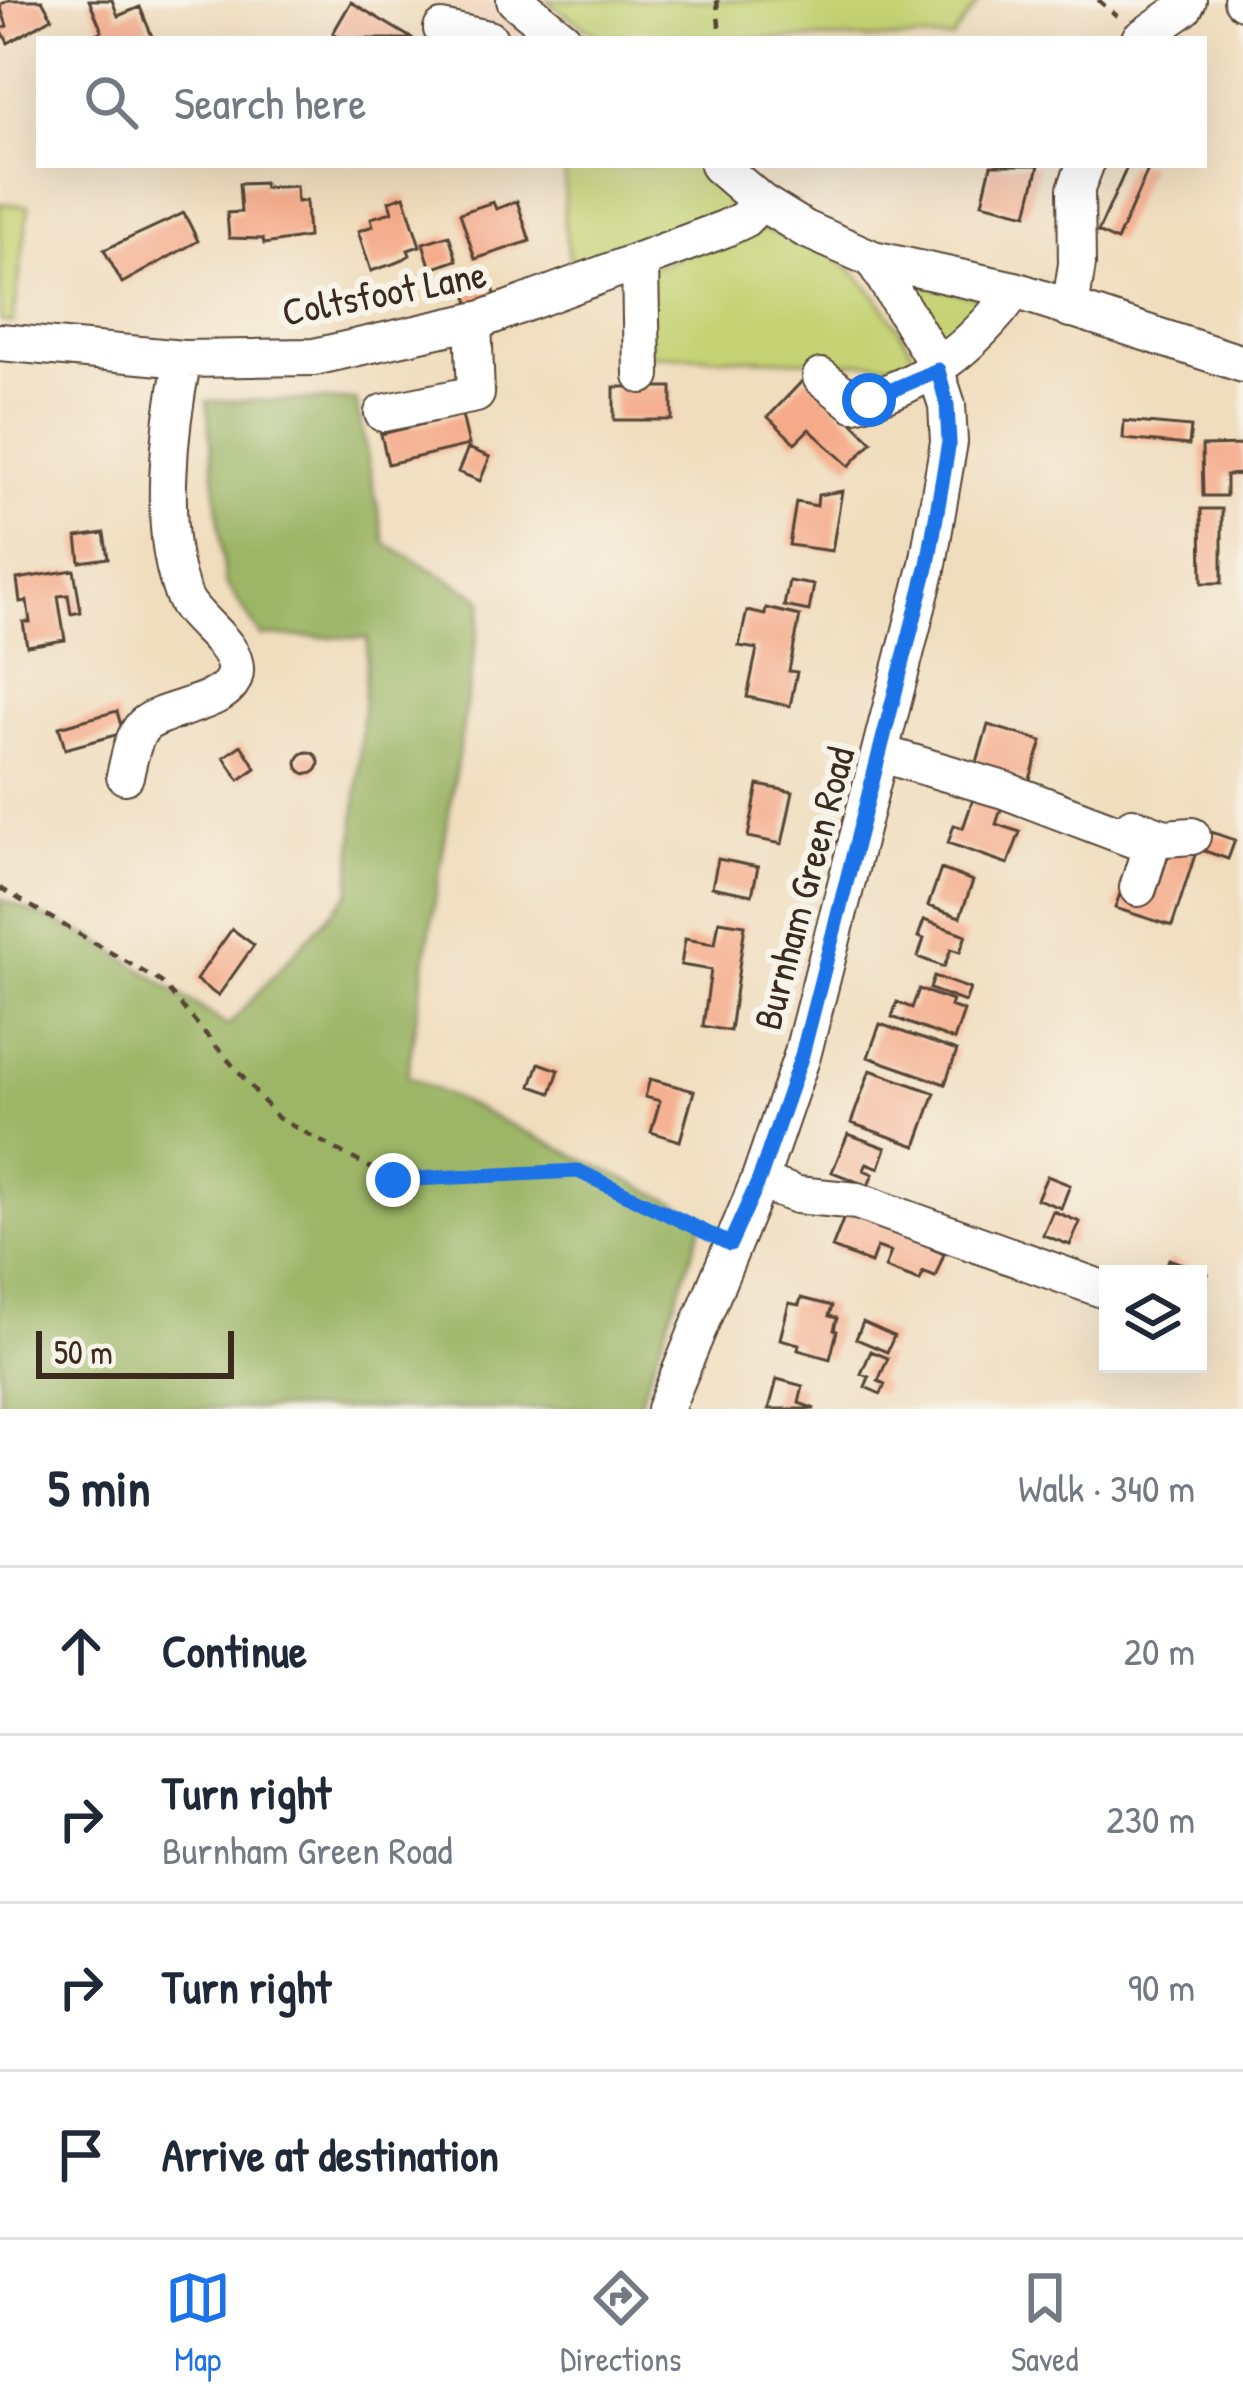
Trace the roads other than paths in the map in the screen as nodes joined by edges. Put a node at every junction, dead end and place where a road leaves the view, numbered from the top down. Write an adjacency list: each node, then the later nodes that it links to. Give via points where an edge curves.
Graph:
1 (515, 0): 5 (street)
2 (1188, 0): 6 (street)
3 (442, 29): 4 (street)
4 (475, 36)
5 (553, 36)
6 (1144, 36)
7 (721, 168): 9 (street)
8 (1084, 168): 13 (street)
9 (761, 202): 10 (street); 11 (street, Coltsfoot Lane, via 743,220)
10 (873, 259): 12 (street); 18 (street, Burnham Green Road)
11 (640, 263): 14 (street, Coltsfoot Lane); 19 (street)
12 (1015, 290): 13 (street); 18 (street)
13 (1070, 309): 17 (street)
14 (473, 322): 16 (street, Coltsfoot Lane, via 314,357); 21 (street, via 476,394)
15 (0, 342): 16 (street, Coltsfoot Lane)
16 (183, 359): 23 (street, via 169,428 178,582 234,658 236,676 208,699 150,720)
17 (1243, 364)
18 (938, 370): 20 (street, via 854,403); 22 (street, Burnham Green Road, via 949,442)
19 (642, 374)
20 (821, 376)
21 (383, 413)
22 (885, 744): 24 (street, via 1165,838); 25 (street, via 1151,846); 26 (street, Burnham Green Road, via 802,1055)
23 (124, 776)
24 (1192, 836)
25 (1138, 888)
26 (759, 1180): 27 (street, via 797,1195 856,1202); 28 (street, Burnham Green Road)
27 (1099, 1288)
28 (665, 1409)

